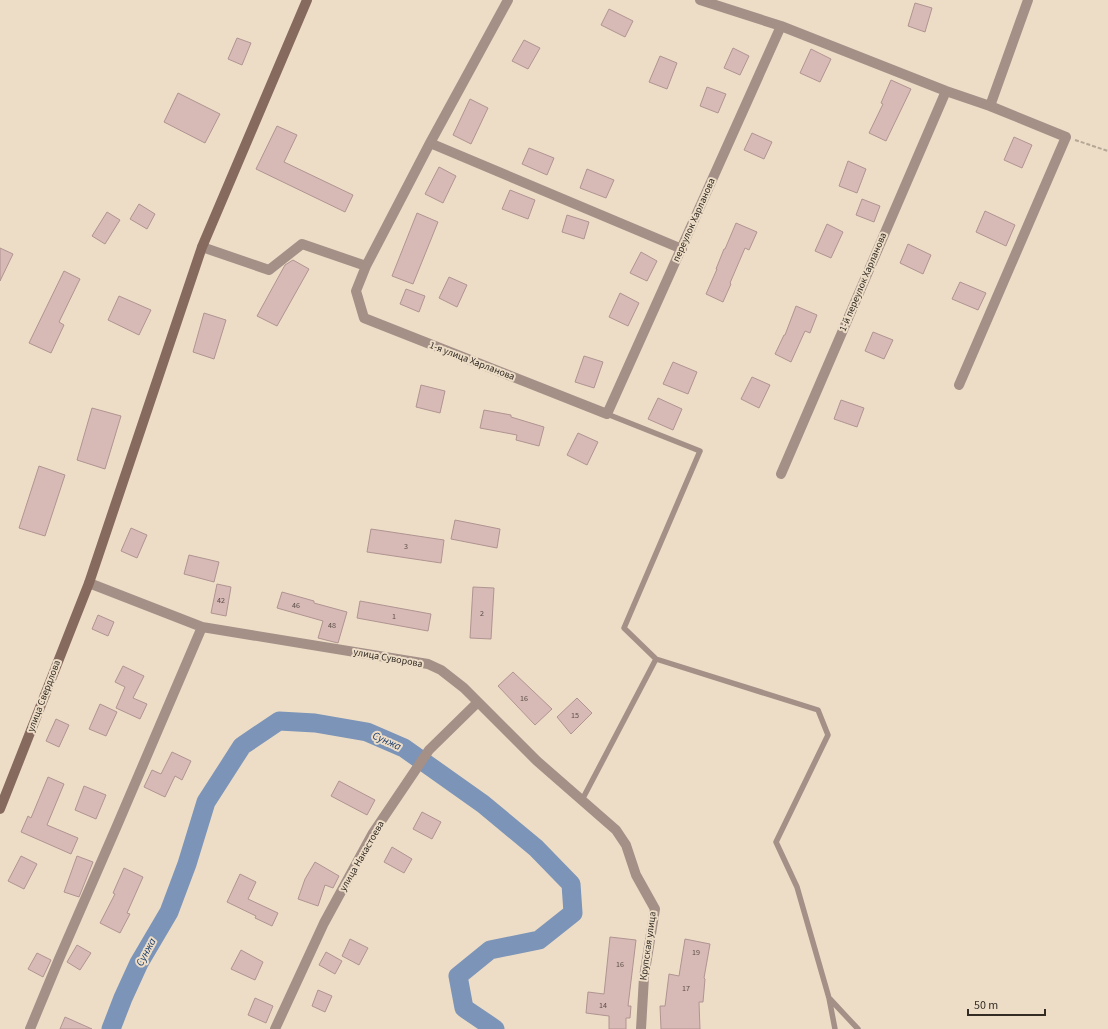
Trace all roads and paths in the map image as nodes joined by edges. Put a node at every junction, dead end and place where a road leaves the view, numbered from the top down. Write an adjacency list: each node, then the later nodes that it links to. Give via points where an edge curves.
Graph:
1 (307, 0): 11 (street, улица Свердлова)
2 (508, 0): 9 (street)
3 (700, 0): 5 (street)
4 (1028, 0): 7 (street)
5 (781, 26): 6 (street); 12 (street, переулок Харланова)
6 (946, 91): 7 (street); 16 (street, 1-й переулок Харланова)
7 (990, 106): 8 (street)
8 (1066, 137): 10 (path); 14 (street)
9 (430, 143): 12 (street); 13 (street)
10 (1108, 151)
11 (202, 247): 13 (street, via 269,270 302,244); 17 (street, улица Свердлова)
12 (682, 249): 15 (street, переулок Харланова)
13 (366, 266): 15 (street, 1-я улица Харланова, via 356,291 364,318)
14 (959, 384)
15 (607, 414): 19 (lane, via 700,451 624,628)
16 (781, 474)
17 (89, 583): 18 (street, улица Суворова); 22 (street, улица Свердлова)
18 (202, 627): 20 (street, улица Суворова, via 428,664 441,670); 25 (street)
19 (656, 659): 21 (lane); 24 (lane, via 818,710 828,735 776,842 797,887)
20 (478, 702): 21 (street, улица Суворова, via 537,761); 26 (street, улица Накастоева, via 429,750 373,833 320,930)
21 (582, 800): 23 (street, улица Суворова, via 616,830)
22 (0, 809)
23 (626, 845): 27 (street, Крупская улица, via 636,875 655,909 644,977)
24 (829, 998): 28 (lane); 29 (lane)
25 (30, 1029)
26 (275, 1029)
27 (642, 1029)
28 (835, 1029)
29 (858, 1029)

